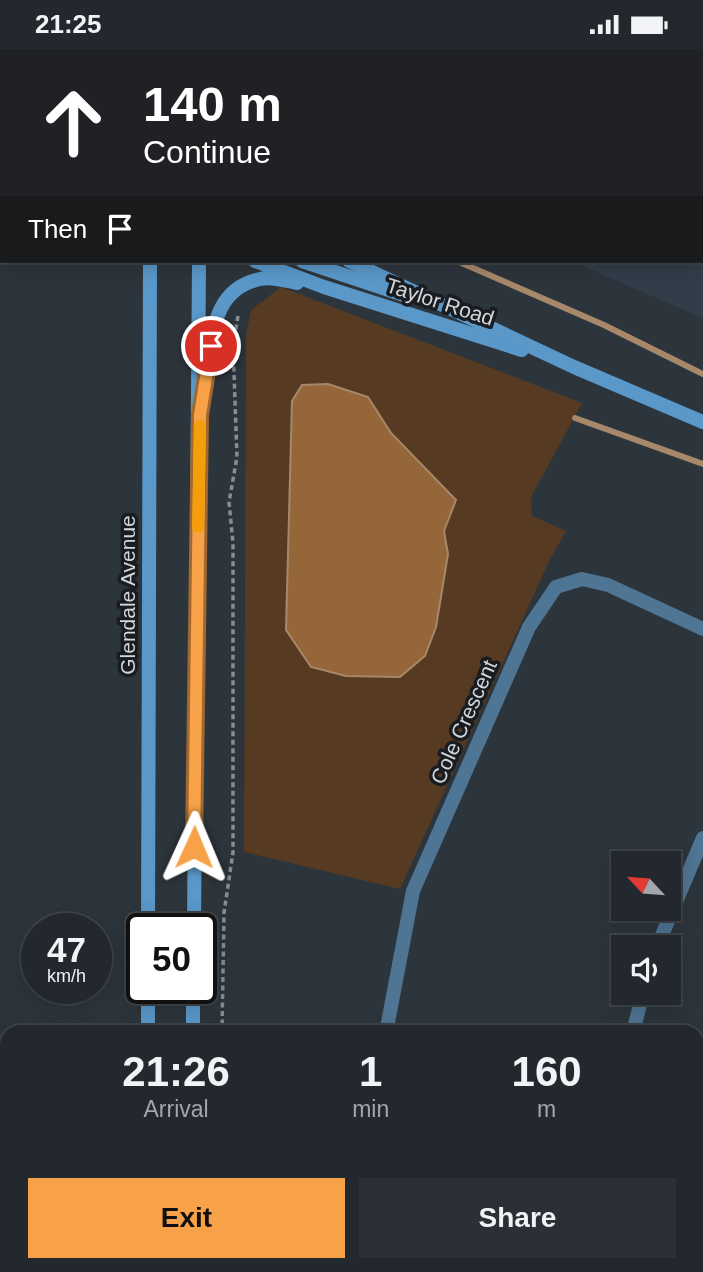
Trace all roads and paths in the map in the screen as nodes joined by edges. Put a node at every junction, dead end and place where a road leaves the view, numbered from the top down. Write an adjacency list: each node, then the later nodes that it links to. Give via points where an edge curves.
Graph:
1 (150, 263): 14 (main road, Glendale Avenue)
2 (199, 263): 10 (main road)
3 (261, 263): 6 (main road, Taylor Road)
4 (308, 263): 8 (main road)
5 (353, 263): 8 (main road, Taylor Road)
6 (324, 286): 9 (main road, Taylor Road); 10 (main road, via 262,278 236,288 217,314)
7 (238, 311): 22 (path, via 233,345 237,457 229,502 233,543 233,852 224,913)
8 (465, 314): 9 (main road, Taylor Road)
9 (574, 366): 11 (main road, Taylor Road)
10 (200, 415): 15 (main road)
11 (703, 422)
12 (703, 629): 23 (street, Cole Crescent, via 608,585 582,579 556,587 529,627 413,891)
13 (703, 838): 16 (street)
14 (148, 913)
15 (194, 913)
16 (662, 935)
17 (148, 1004): 20 (main road)
18 (193, 1004): 21 (main road)
19 (640, 1005): 24 (street)
20 (148, 1025)
21 (193, 1025)
22 (222, 1025)
23 (388, 1025)
24 (635, 1025)

